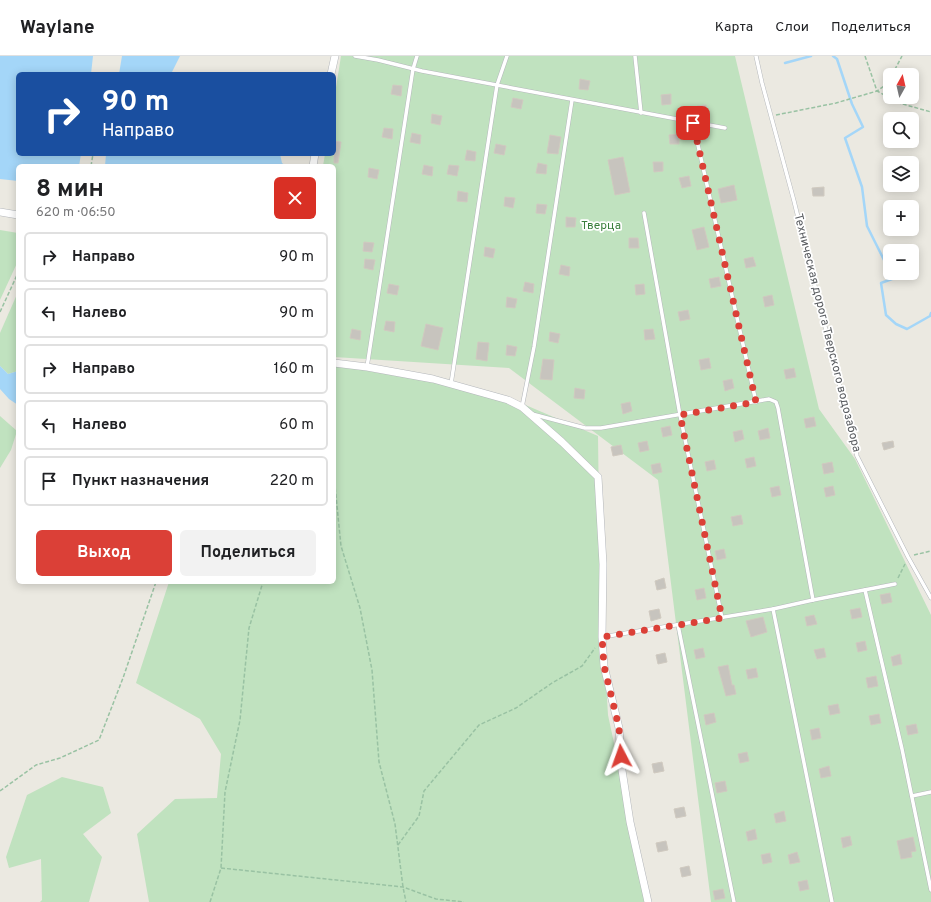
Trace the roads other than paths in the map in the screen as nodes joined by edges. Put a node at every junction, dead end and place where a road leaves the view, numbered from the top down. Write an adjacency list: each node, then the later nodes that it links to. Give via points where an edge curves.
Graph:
1 (335, 56): 8 (street)
2 (355, 56): 7 (lane)
3 (417, 56): 7 (lane)
4 (507, 56): 9 (lane)
5 (635, 56): 11 (lane)
6 (756, 56): 26 (lane, Техническая дорога Тверского водозабора, via 858,456)
7 (413, 69): 9 (lane); 18 (lane)
8 (331, 72)
9 (497, 85): 10 (lane); 19 (lane)
10 (572, 100): 11 (lane); 21 (lane, via 534,347)
11 (641, 113): 12 (lane)
12 (693, 123): 13 (lane); 20 (lane)
13 (726, 128)
14 (0, 212): 16 (street)
15 (644, 213): 23 (lane)
16 (16, 215)
17 (336, 363): 18 (street)
18 (367, 367): 19 (street)
19 (451, 384): 21 (street, via 508,400)
20 (756, 402): 23 (lane); 27 (lane, via 772,400 778,408)
21 (522, 407): 22 (street)
22 (530, 414): 23 (lane, via 585,428 601,428); 31 (street, via 598,477 603,564)
23 (680, 415): 29 (lane)
24 (895, 584): 25 (lane)
25 (864, 590): 27 (lane); 33 (lane)
26 (931, 598)
27 (813, 600): 28 (lane)
28 (773, 609): 29 (lane); 37 (lane)
29 (722, 618): 30 (lane)
30 (678, 625): 31 (lane); 36 (lane)
31 (602, 637): 35 (street, via 604,666 619,728 630,822)
32 (931, 792): 33 (lane)
33 (912, 796): 34 (lane)
34 (931, 890)
35 (648, 902)
36 (734, 902)
37 (832, 902)

